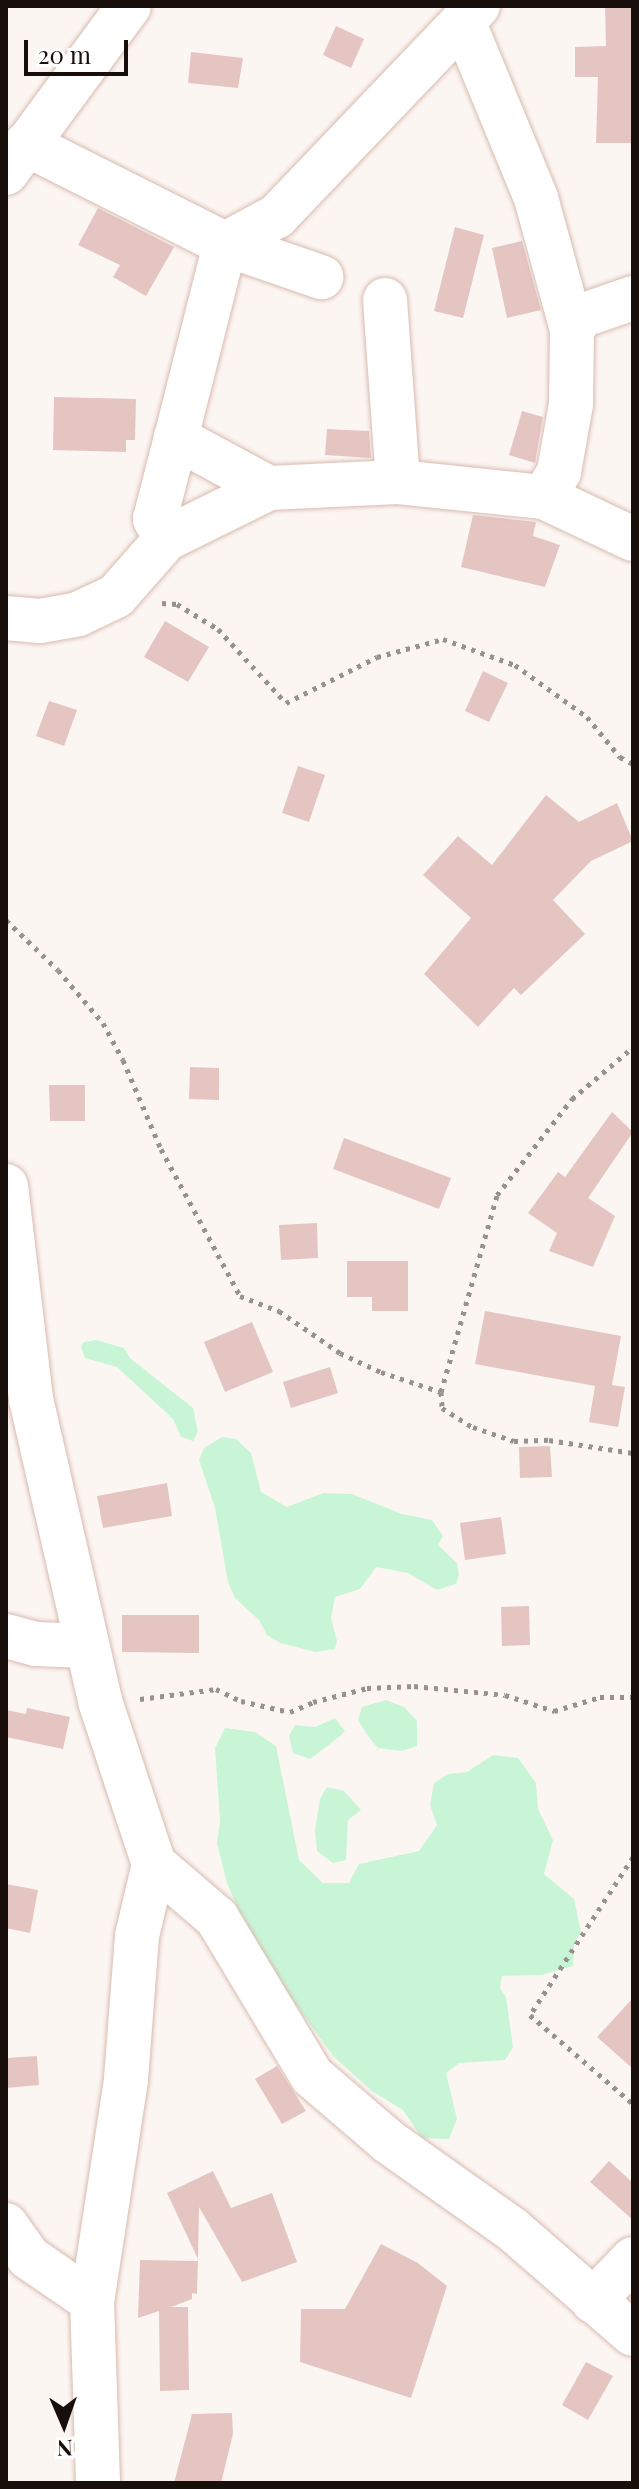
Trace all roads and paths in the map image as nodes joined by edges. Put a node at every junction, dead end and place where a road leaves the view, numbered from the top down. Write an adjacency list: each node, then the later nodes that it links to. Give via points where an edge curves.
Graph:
1 (129, 6): 3 (street)
2 (470, 13): 4 (street, via 277,216); 8 (street, via 536,198)
3 (16, 159): 4 (street)
4 (225, 244): 5 (street); 9 (street)
5 (321, 277)
6 (633, 298): 8 (street, via 581,316)
7 (385, 300): 10 (street)
8 (572, 330): 12 (street, via 571,404 559,472)
9 (176, 438): 11 (street); 13 (street, via 155,519)
10 (398, 482): 11 (street); 12 (street)
11 (269, 488): 13 (street)
12 (544, 497): 14 (street)
13 (166, 539): 15 (street)
14 (633, 539)
15 (116, 596): 16 (street, via 78,614 40,621); 17 (path, via 177,604 202,616 286,703 377,657 443,639 515,665 587,717 620,757)
16 (6, 618)
17 (633, 764)
18 (6, 920): 21 (path, via 103,1023 161,1149 240,1296 279,1311 340,1353)
19 (633, 1047): 21 (path, via 572,1099 497,1195)
20 (6, 1186): 24 (street, via 31,1399)
21 (441, 1392): 22 (path, via 442,1408 473,1427 514,1441 549,1440)
22 (633, 1453)
23 (6, 1636): 24 (street, via 36,1644)
24 (87, 1646): 26 (street)
25 (633, 1697): 26 (path, via 600,1697 554,1711 505,1695 414,1686 367,1688 290,1712 241,1701 216,1689)
26 (100, 1701): 28 (street)
27 (633, 1857): 29 (path, via 530,2015)
28 (154, 1864): 32 (street, via 137,1936 126,2080); 33 (street, via 217,1918 312,2076 389,2142 512,2229)
29 (633, 2104)
30 (6, 2225): 32 (street, via 28,2257)
31 (633, 2259): 33 (street)
32 (92, 2301): 35 (street)
33 (593, 2301): 34 (street)
34 (633, 2334)
35 (98, 2483)

